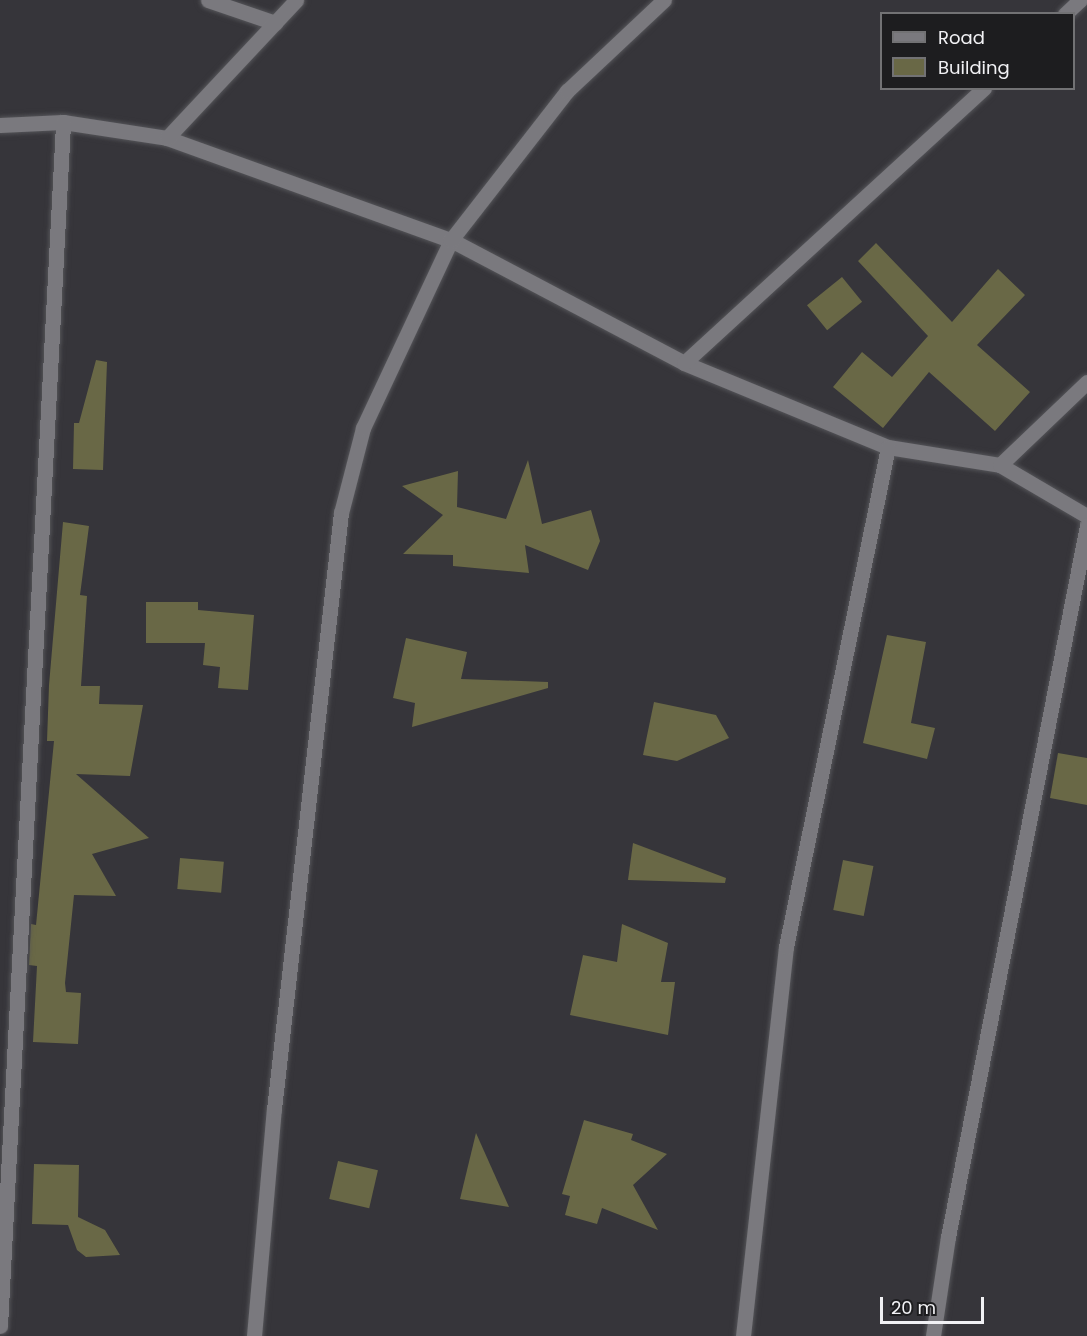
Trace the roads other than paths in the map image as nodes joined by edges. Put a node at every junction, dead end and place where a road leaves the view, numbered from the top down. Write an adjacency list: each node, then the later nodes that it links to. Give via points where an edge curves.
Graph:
1 (208, 0): 6 (street)
2 (296, 0): 6 (street)
3 (664, 0): 11 (street, via 567,91)
4 (1080, 0): 5 (street)
5 (1067, 12)
6 (275, 23): 10 (street)
7 (982, 90): 12 (street)
8 (63, 122): 9 (street); 10 (street); 18 (street)
9 (0, 125)
10 (166, 138): 11 (street)
11 (451, 240): 12 (street); 19 (street, via 363,428 341,513 274,1109)
12 (684, 363): 14 (street)
13 (1087, 382): 15 (street)
14 (888, 447): 15 (street); 20 (street, via 786,947)
15 (1000, 465): 16 (street)
16 (1087, 516)
17 (1087, 525): 21 (street, via 948,1237)
18 (0, 1326)
19 (255, 1336)
20 (743, 1336)
21 (933, 1336)

